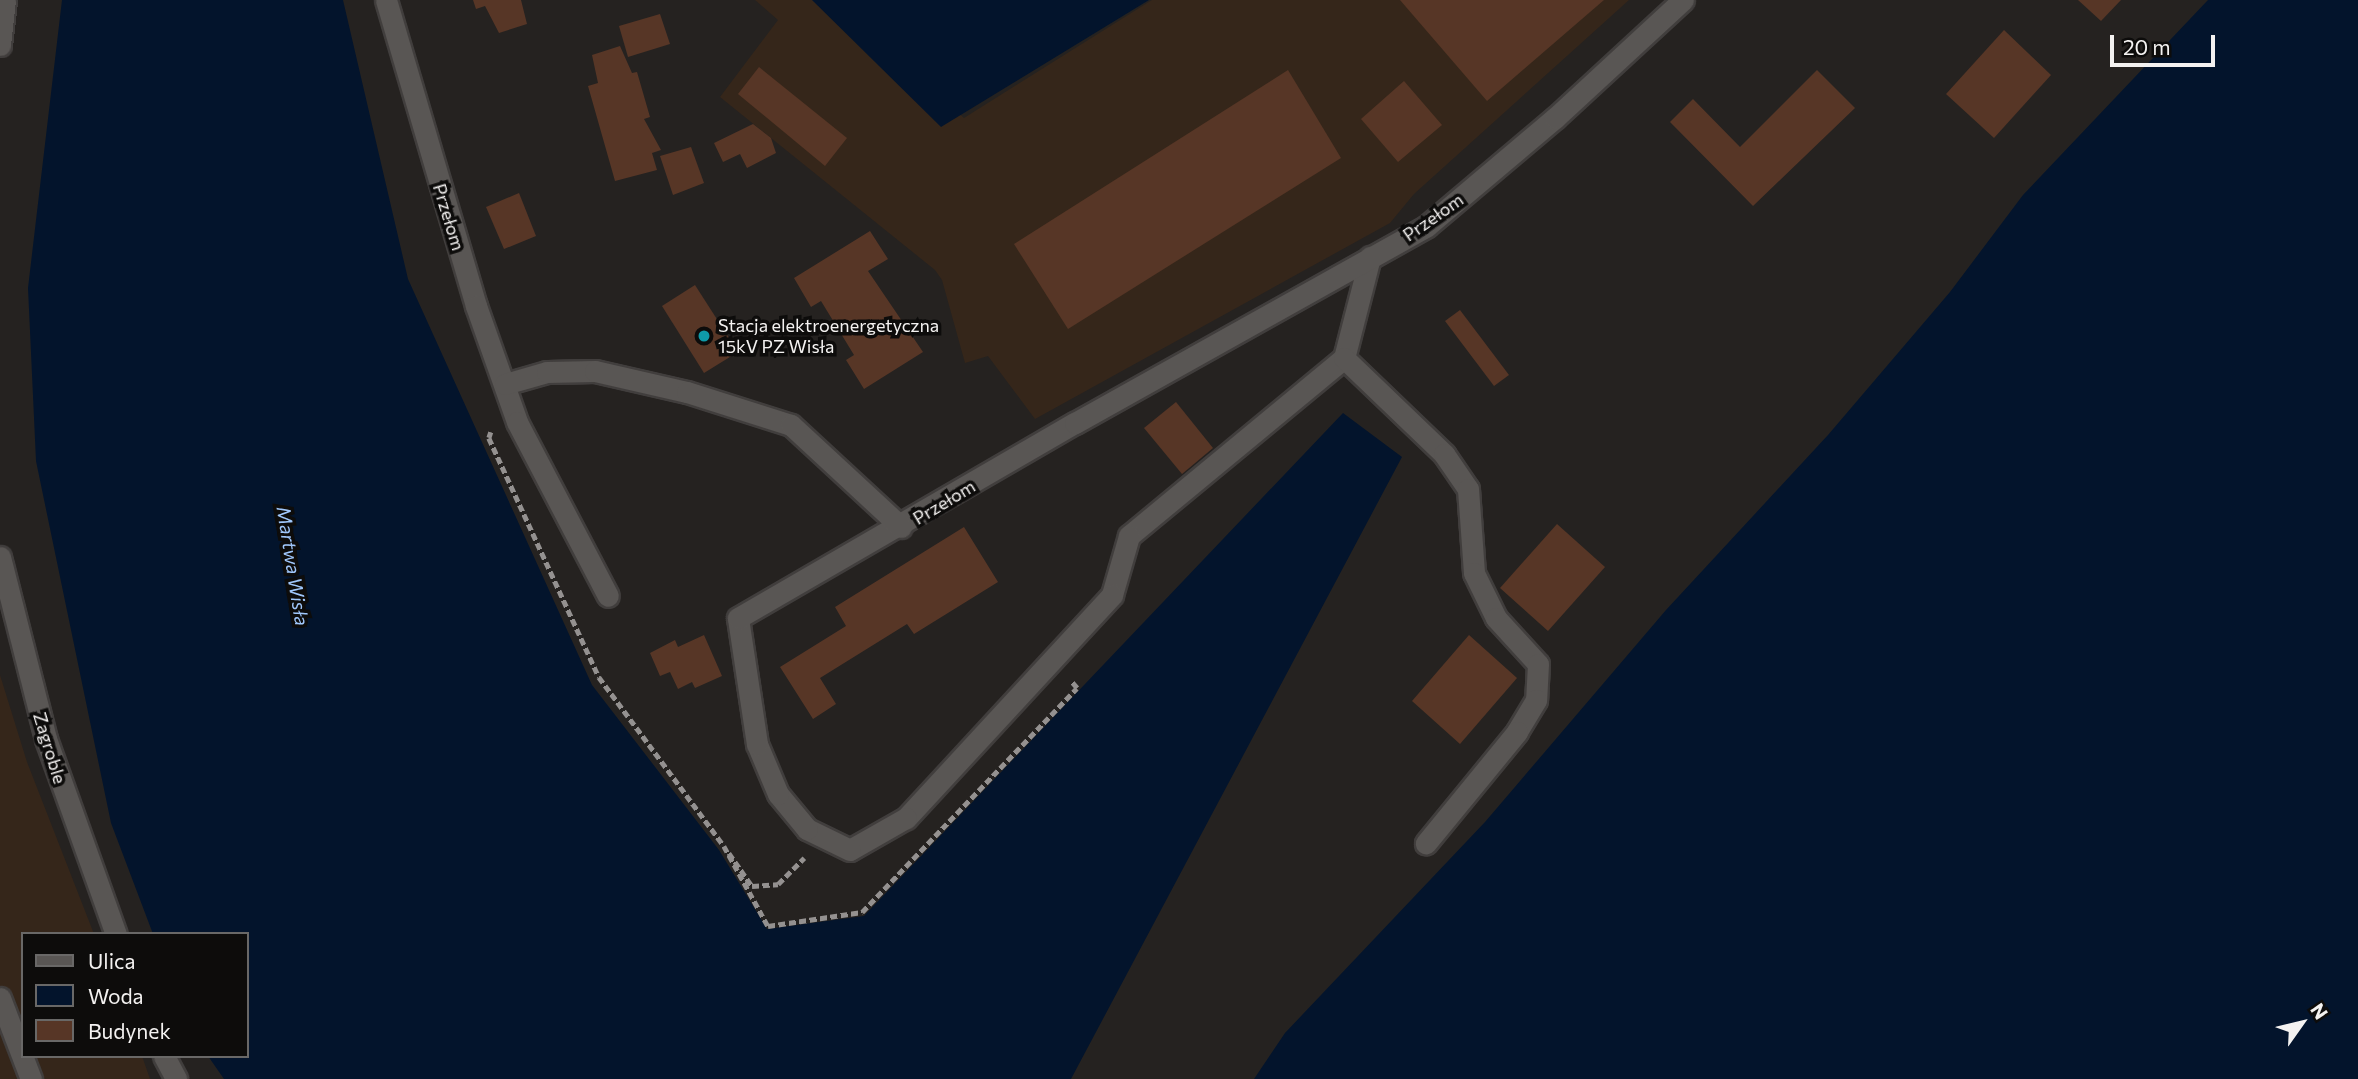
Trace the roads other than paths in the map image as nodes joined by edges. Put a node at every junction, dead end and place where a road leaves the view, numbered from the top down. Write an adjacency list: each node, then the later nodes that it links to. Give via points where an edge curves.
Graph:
1 (5, 0): 4 (street)
2 (386, 0): 7 (street, Przełom, via 476,306)
3 (1683, 0): 5 (street, Przełom, via 1489,176 1427,226)
4 (0, 45)
5 (1370, 257): 6 (street); 8 (street, Przełom)
6 (1344, 358): 8 (street, via 1129,536 1111,595 906,818 850,850 807,829 778,794 757,744 738,618); 11 (street, via 1444,454 1468,489 1474,573 1496,618 1538,664 1536,700 1517,732)
7 (505, 384): 8 (street, Przełom, via 547,372 595,371 687,392 791,425); 10 (street, via 517,422 560,512)
8 (901, 527)
9 (0, 556): 12 (street, Zagroble, via 46,739)
10 (608, 596)
11 (1426, 843)
12 (115, 932)
13 (0, 998): 14 (street)
14 (21, 1053)
15 (23, 1058): 17 (street)
16 (165, 1058): 18 (street)
17 (31, 1079)
18 (176, 1079)

